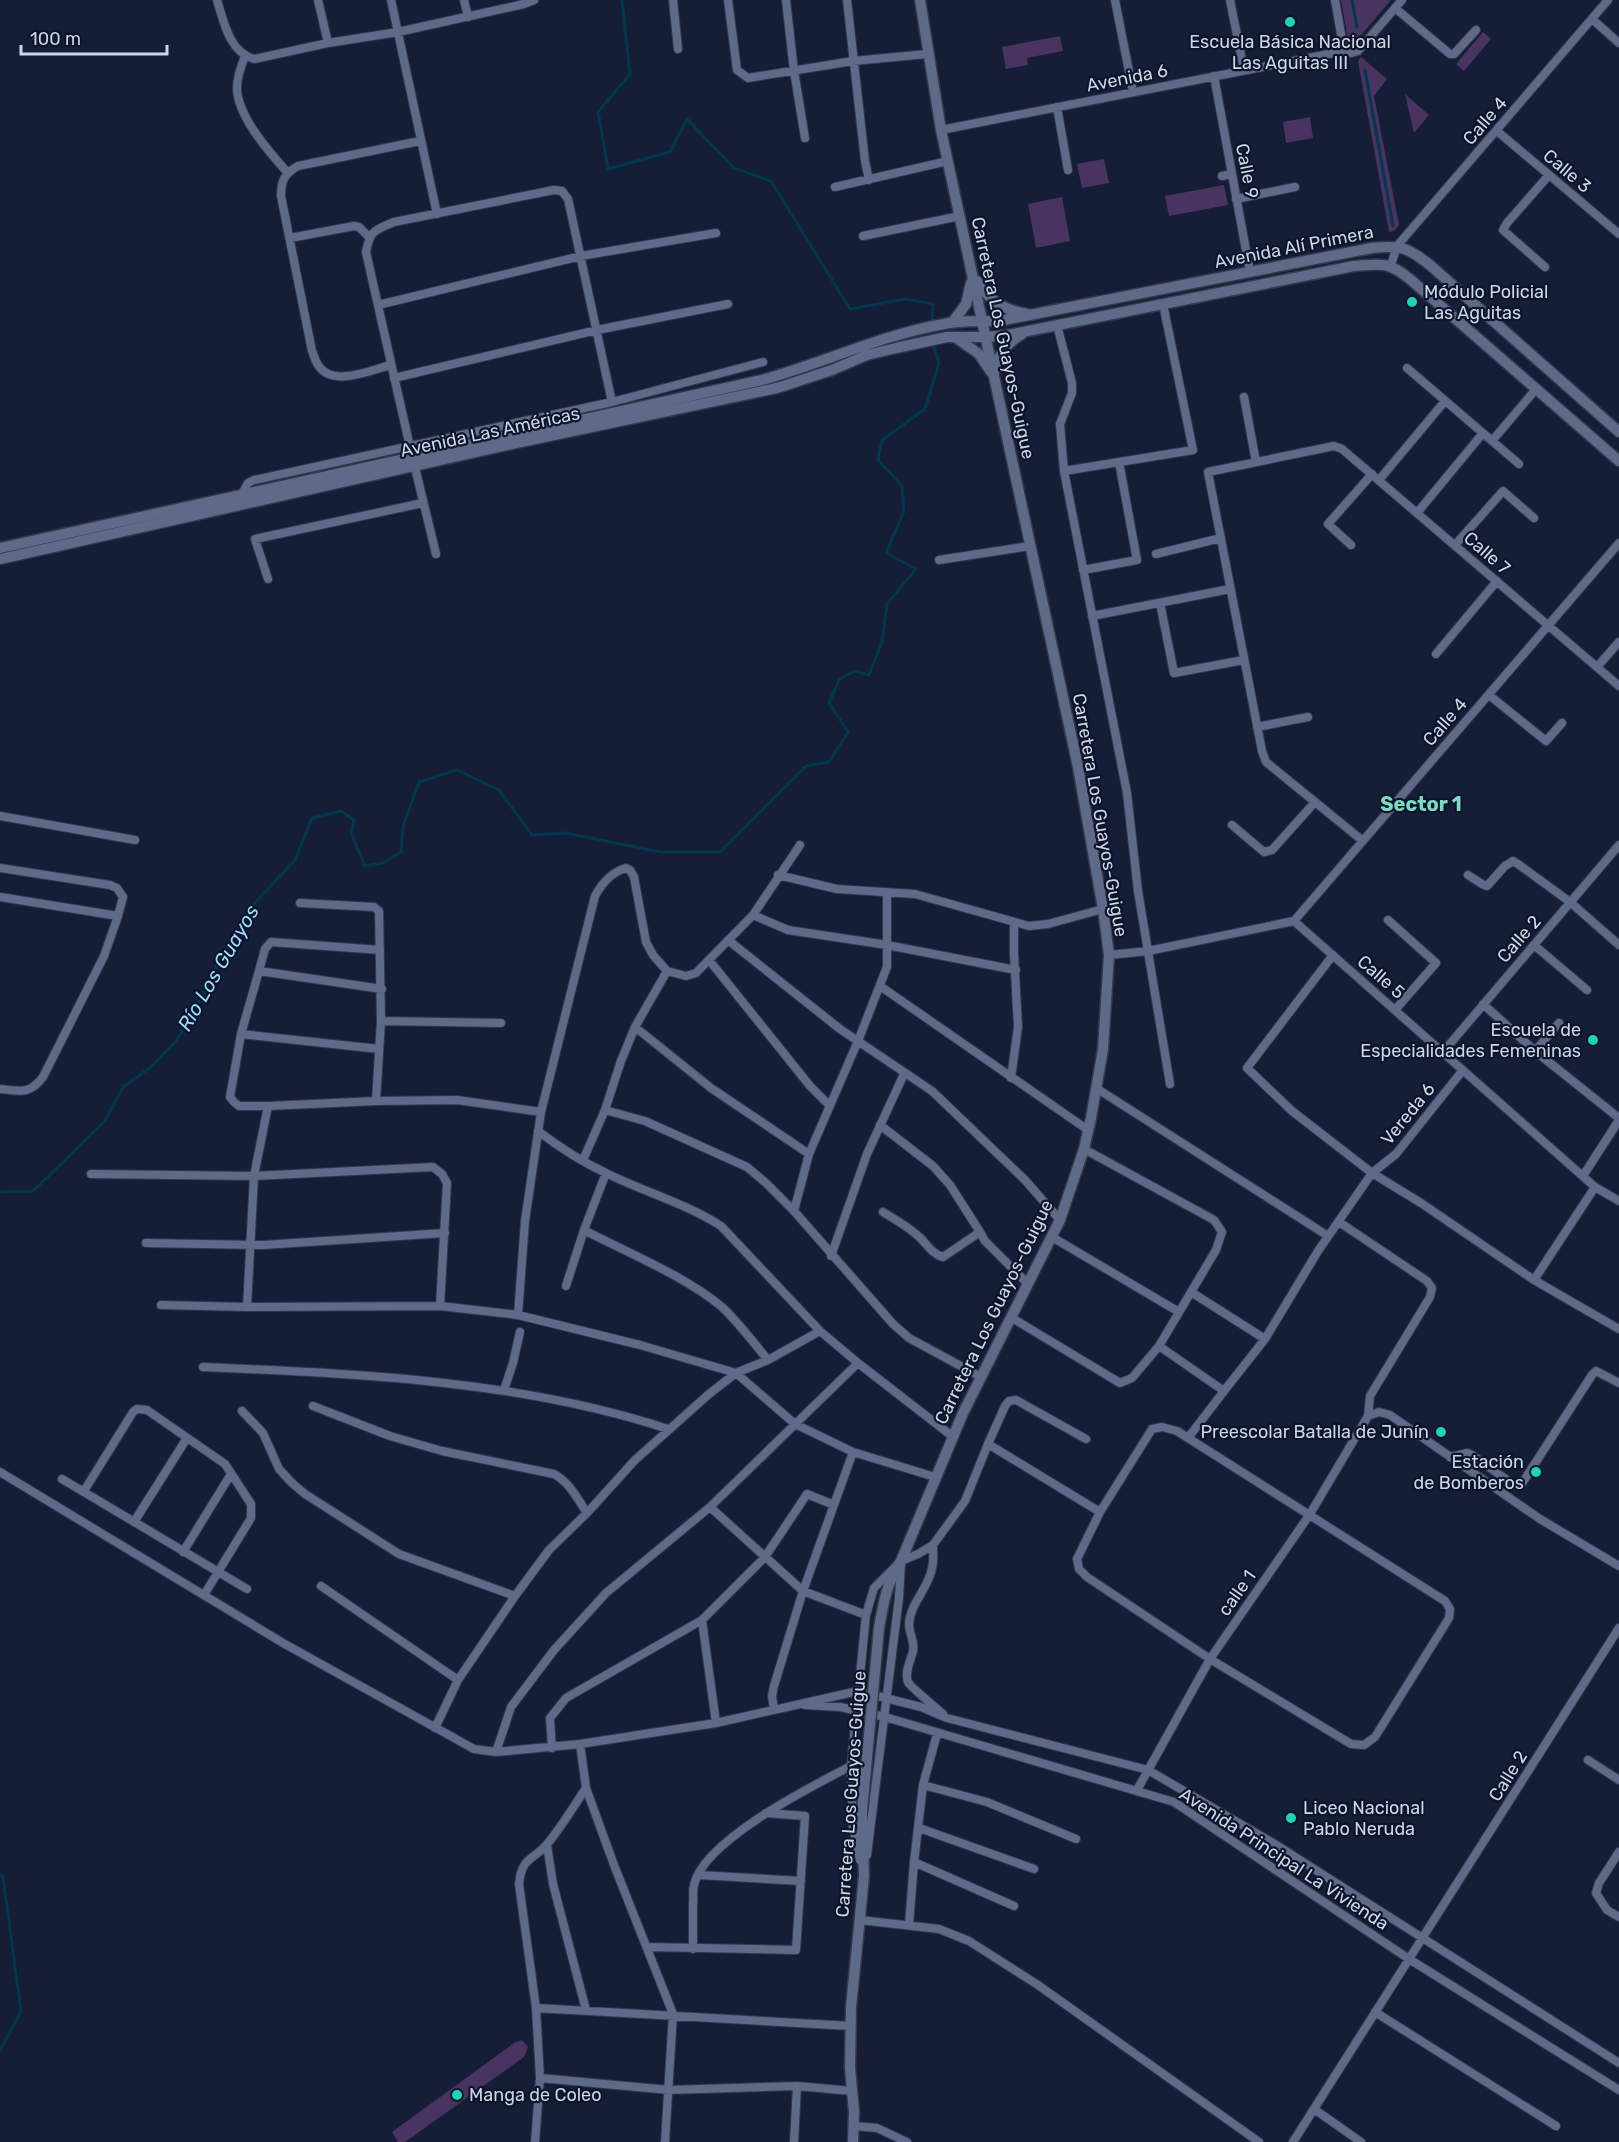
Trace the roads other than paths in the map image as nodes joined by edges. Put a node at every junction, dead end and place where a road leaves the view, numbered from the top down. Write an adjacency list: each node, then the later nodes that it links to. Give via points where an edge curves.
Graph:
1 (318, 0): 21 (street)
2 (391, 0): 20 (street)
3 (464, 0): 17 (street)
4 (534, 0): 17 (street)
5 (673, 0): 23 (street)
6 (728, 0): 29 (street, via 737,70 748,78)
7 (786, 0): 29 (street)
8 (847, 0): 27 (street)
9 (920, 0): 25 (main road, Carretera Los Guayos-Guigue)
10 (1115, 0): 31 (street)
11 (1230, 0): 28 (street)
12 (1335, 0): 24 (street)
13 (1402, 0): 16 (street, Avenida 6)
14 (1608, 0): 18 (street, Calle 4)
15 (220, 1): 26 (street, via 231,38)
16 (1395, 8): 19 (street, via 1450,54); 24 (street, Avenida 6, via 1358,51)
17 (468, 16): 20 (street)
18 (1592, 19): 22 (street); 34 (street, Calle 4)
19 (1476, 30)
20 (398, 32): 21 (street); 36 (street)
21 (327, 43): 26 (street, via 254,58)
22 (1619, 43)
23 (678, 50)
24 (1344, 51): 28 (street, Avenida 6)
25 (927, 54): 27 (street); 33 (main road, Carretera Los Guayos-Guigue)
26 (245, 56): 39 (street, via 237,96 260,139)
27 (853, 61): 29 (street); 43 (street)
28 (1244, 70): 30 (street, Avenida 6)
29 (794, 71): 35 (street)
30 (1214, 76): 31 (street, Avenida 6); 40 (street, Calle 9)
31 (1133, 92): 32 (street, Avenida 6)
32 (1057, 107): 33 (street, Avenida 6, via 1025,110); 38 (street)
33 (941, 130): 37 (main road, Carretera Los Guayos-Guigue)
34 (1497, 130): 41 (street, Calle 3); 54 (street, Calle 4)
35 (805, 138)
36 (420, 141): 39 (street, via 298,166); 47 (street)
37 (948, 161): 43 (street); 48 (main road, Carretera Los Guayos-Guigue)
38 (1068, 170)
39 (287, 172): 53 (street, via 281,183 281,196)
40 (1232, 174): 42 (street); 46 (street, Calle 9)
41 (1549, 175): 50 (street, Calle 3); 57 (street, via 1503,230)
42 (1222, 176)
43 (869, 180): 44 (street)
44 (835, 187)
45 (1295, 187): 46 (street)
46 (1236, 199): 58 (street, Calle 9)
47 (437, 214): 52 (street, via 394,222); 55 (street, via 562,191 568,199)
48 (960, 216): 51 (street); 59 (main road, Carretera Los Guayos-Guigue)
49 (716, 233): 55 (street)
50 (1619, 234)
51 (863, 236)
52 (369, 237): 53 (street, via 354,226); 62 (street, via 366,252)
53 (290, 238): 72 (street, via 312,351 319,367 341,377)
54 (1397, 246): 56 (street, Calle 4); 58 (main road, Avenida Alí Primera); 80 (main road, Avenida Alí Primera, via 1430,265)
55 (581, 256): 62 (street); 67 (street)
56 (1390, 265): 61 (main road, Avenida Alí Primera, via 1354,266); 76 (main road)
57 (1545, 267)
58 (1250, 272): 63 (main road, Avenida Alí Primera)
59 (972, 273): 63 (main road, via 985,295 995,303 1005,309); 64 (main road, Carretera Los Guayos-Guigue); 65 (main road, via 966,304)
60 (728, 304): 67 (street)
61 (1163, 304): 66 (main road, Avenida Alí Primera); 85 (street, via 1193,450)
62 (378, 305): 72 (street)
63 (1035, 314): 64 (main road, Avenida Alí Primera)
64 (982, 320): 65 (main road, Avenida Las Américas); 70 (main road, Carretera Los Guayos-Guigue)
65 (947, 323): 83 (main road, Avenida Las Américas, via 893,336 762,380)
66 (1057, 325): 68 (main road, Avenida Alí Primera); 88 (street, via 1072,383 1060,424)
67 (597, 330): 75 (street); 79 (street)
68 (1029, 330): 70 (main road, Avenida Alí Primera); 74 (main road, via 1004,347)
69 (951, 337): 70 (main road, Avenida Las Américas); 74 (main road, via 979,354); 83 (main road, Avenida Las Américas, via 867,355 777,388)
70 (986, 337): 74 (main road, Carretera Los Guayos-Guigue)
71 (764, 362): 79 (street)
72 (391, 365): 75 (street)
73 (1407, 368): 78 (street)
74 (994, 376): 98 (main road, Carretera Los Guayos-Guigue)
75 (394, 378): 83 (street)
76 (1536, 388): 82 (street); 84 (main road)
77 (1244, 397): 86 (street)
78 (1445, 401): 81 (street); 90 (street)
79 (612, 402): 83 (street)
80 (1619, 432)
81 (1483, 434): 82 (street); 92 (street)
82 (1492, 441): 87 (street)
83 (412, 456): 91 (street); 99 (main road, Avenida Las Américas); 102 (main road, Avenida Las Américas)
84 (1619, 461)
85 (1119, 462): 88 (street); 104 (street, via 1137,560)
86 (1256, 462): 89 (street, Calle 7, via 1334,446 1342,448); 94 (street, via 1208,472)
87 (1519, 464)
88 (1064, 471): 104 (street)
89 (1372, 474): 90 (street, Calle 7); 96 (street, via 1328,524)
90 (1379, 480): 92 (street, Calle 7)
91 (423, 503): 100 (street); 105 (street, via 255,539)
92 (1417, 513): 97 (street, Calle 7)
93 (1534, 518): 97 (street, via 1503,491)
94 (1221, 538): 101 (street); 107 (street)
95 (1619, 543): 110 (street, Calle 4)
96 (1351, 545)
97 (1455, 545): 106 (street, Calle 7)
98 (1030, 546): 103 (street); 134 (main road, Carretera Los Guayos-Guigue, via 1078,767)
99 (0, 548)
100 (436, 554)
101 (1156, 554)
102 (0, 559)
103 (939, 560)
104 (1083, 570): 109 (street)
105 (268, 579)
106 (1497, 581): 110 (street, Calle 7); 112 (street)
107 (1230, 589): 108 (street); 113 (street)
108 (1160, 603): 109 (street); 113 (street, via 1174,673)
109 (1092, 616): 145 (street, via 1127,793)
110 (1549, 626): 114 (street, Calle 7); 116 (street, Calle 4)
111 (1619, 642): 114 (street)
112 (1436, 654)
113 (1244, 660): 119 (street)
114 (1597, 667): 115 (street, Calle 7)
115 (1619, 686)
116 (1489, 695): 118 (street, via 1546,741); 124 (street, Calle 4)
117 (1308, 717): 119 (street)
118 (1562, 723)
119 (1257, 727): 120 (street, via 1266,762)
120 (1315, 802): 122 (street, via 1272,850 1264,852); 124 (street)
121 (0, 816): 123 (street)
122 (1232, 825)
123 (135, 840)
124 (1363, 841): 138 (street, Calle 4)
125 (800, 845): 128 (street)
126 (1619, 845): 132 (street, Calle 2)
127 (0, 868): 136 (street, via 111,885 123,897)
128 (778, 875): 130 (street, via 837,889); 135 (street)
129 (1468, 875): 132 (street, via 1487,886 1513,861)
130 (887, 892): 139 (street, via 915,894); 141 (street)
131 (0, 897): 136 (street)
132 (1570, 902): 142 (street, Calle 2); 143 (street)
133 (300, 903): 144 (street, via 374,906 380,917)
134 (1103, 909): 139 (street, via 1048,924); 146 (main road, Carretera Los Guayos-Guigue)
135 (753, 915): 140 (street); 141 (street, via 788,930)
136 (118, 916): 171 (street, via 104,956 43,1077 30,1090)
137 (1388, 920): 156 (street, via 1436,963)
138 (1294, 921): 145 (street); 147 (street, Calle 5)
139 (1014, 923): 149 (street)
140 (728, 940): 148 (street); 162 (street)
141 (886, 945): 149 (street); 152 (street, via 887,967)
142 (1534, 945): 154 (street); 155 (street, Calle 2)
143 (1619, 945)
144 (380, 950): 150 (street, via 271,942); 153 (street)
145 (1148, 951): 146 (street); 169 (street)
146 (1109, 955): 170 (main road, Carretera Los Guayos-Guigue, via 1103,1049)
147 (1333, 955): 156 (street, Calle 5); 185 (street, via 1247,1068 1292,1111)
148 (709, 960): 151 (street, via 696,973 686,976); 173 (street)
149 (1016, 970): 168 (street, via 1018,1027)
150 (259, 971): 153 (street); 161 (street)
151 (667, 971): 160 (street); 176 (street, via 646,942 634,877 626,868 620,870 605,881 595,896)
152 (880, 986): 162 (street); 168 (street)
153 (382, 989): 157 (street)
154 (1587, 990)
155 (1483, 1004): 164 (street); 165 (street, Calle 2)
156 (1395, 1010): 165 (street, Calle 5)
157 (381, 1021): 158 (street); 163 (street)
158 (501, 1023)
159 (1559, 1023): 164 (street)
160 (635, 1027): 175 (street); 182 (street, via 711,1088)
161 (241, 1034): 163 (street); 174 (street, via 230,1097 239,1106)
162 (858, 1041): 167 (street); 173 (street)
163 (379, 1049): 172 (street)
164 (1535, 1051): 177 (street)
165 (1443, 1052): 166 (street, Calle 5)
166 (1463, 1070): 185 (street, Vereda 6, via 1396,1154); 188 (street, Calle 5)
167 (904, 1074): 178 (street); 193 (street, via 932,1091 1025,1180)
168 (1011, 1078): 179 (street)
169 (1170, 1084)
170 (1096, 1088): 179 (main road, Carretera Los Guayos-Guigue); 198 (street)
171 (0, 1089)
172 (376, 1101): 174 (street); 176 (street, via 457,1100)
173 (829, 1105): 182 (street)
174 (268, 1106): 187 (street)
175 (605, 1110): 183 (street); 191 (street, via 645,1121 747,1167)
176 (541, 1112): 180 (street)
177 (1618, 1123): 188 (street)
178 (880, 1125): 196 (street, via 933,1166); 202 (street)
179 (1088, 1130): 181 (main road, Carretera Los Guayos-Guigue)
180 (538, 1131): 183 (street); 211 (street, via 525,1221)
181 (1084, 1149): 193 (main road, Carretera Los Guayos-Guigue); 206 (street, via 1214,1220 1222,1232)
182 (809, 1154): 191 (street)
183 (583, 1160): 184 (street)
184 (606, 1173): 195 (street); 214 (street, via 703,1214 721,1226)
185 (1372, 1173): 194 (street, Vereda 6); 203 (street)
186 (91, 1174): 187 (street)
187 (254, 1176): 197 (street, via 433,1167 447,1183); 201 (street)
188 (1583, 1176): 189 (street, Calle 5)
189 (1595, 1187): 190 (street, Calle 5); 203 (street)
190 (1619, 1201)
191 (794, 1211): 202 (street)
192 (883, 1212): 196 (street, via 943,1257)
193 (1060, 1220): 199 (main road, Carretera Los Guayos-Guigue)
194 (1339, 1222): 198 (street, Vereda 6); 228 (street, calle 1, via 1432,1288 1430,1298 1370,1396)
195 (584, 1230): 205 (street); 218 (street, via 680,1279 721,1307)
196 (980, 1232): 204 (street)
197 (445, 1233): 201 (street); 208 (street)
198 (1328, 1236): 216 (street, Vereda 6)
199 (1052, 1237): 204 (main road, Carretera Los Guayos-Guigue); 210 (street)
200 (146, 1243): 201 (street)
201 (251, 1245): 209 (street)
202 (831, 1256): 222 (street, via 909,1338)
203 (1534, 1280): 213 (street)
204 (1028, 1284): 212 (main road, Carretera Los Guayos-Guigue)
205 (566, 1286)
206 (1191, 1292): 210 (street); 216 (street)
207 (161, 1305): 209 (street)
208 (440, 1306): 209 (street); 211 (street)
209 (247, 1307)
210 (1179, 1312): 217 (street)
211 (518, 1315): 221 (street)
212 (1012, 1318): 217 (street, via 1120,1383 1132,1378); 222 (main road, Carretera Los Guayos-Guigue)
213 (1618, 1326)
214 (820, 1331): 218 (street); 219 (street)
215 (520, 1332): 224 (street)
216 (1265, 1339): 225 (street, Vereda 6)
217 (1159, 1346): 225 (street)
218 (768, 1359): 221 (street)
219 (858, 1363): 229 (street); 231 (street)
220 (203, 1367): 224 (street, via 334,1373)
221 (736, 1374): 229 (street); 230 (street)
222 (981, 1377): 231 (main road, Carretera Los Guayos-Guigue)
223 (1619, 1383): 237 (street, via 1596,1371 1592,1375 1521,1485 1514,1485 1467,1453)
224 (504, 1390): 230 (street, via 632,1417)
225 (1224, 1391): 233 (street, Vereda 6)
226 (313, 1406): 246 (street, via 442,1451 554,1474 571,1488)
227 (242, 1411): 259 (street, via 263,1432 279,1469 305,1494 399,1554)
228 (1368, 1416): 237 (street, via 1379,1412 1390,1415); 247 (street, calle 1)
229 (795, 1424): 236 (street); 244 (street)
230 (668, 1429): 246 (street)
231 (952, 1436): 240 (main road, Carretera Los Guayos-Guigue)
232 (187, 1437): 239 (street, via 222,1461); 242 (street, via 147,1410 137,1409); 248 (street)
233 (1188, 1438): 245 (street, via 1162,1427 1152,1429); 247 (street)
234 (1086, 1439): 235 (street, via 1016,1400 1005,1406)
235 (988, 1444): 245 (street); 249 (street, via 965,1501)
236 (853, 1452): 240 (street); 243 (street)
237 (1450, 1457): 253 (street, via 1540,1520)
238 (0, 1472): 258 (street, Avenida Principal La Vivienda)
239 (231, 1474): 250 (street); 254 (street, via 248,1498 251,1518)
240 (935, 1477): 252 (main road, Carretera Los Guayos-Guigue)
241 (62, 1479): 242 (street)
242 (84, 1491): 248 (street)
243 (834, 1505): 251 (street, via 807,1494); 257 (street)
244 (710, 1507): 251 (street); 277 (street, via 606,1593 554,1650 511,1707)
245 (1100, 1512): 263 (street, via 1077,1559 1079,1569)
246 (587, 1513): 259 (street, via 549,1550)
247 (1310, 1514): 263 (street, calle 1); 263 (street, via 1444,1601 1450,1610 1449,1618 1375,1737 1364,1745 1351,1744)
248 (134, 1522): 250 (street)
249 (933, 1545): 252 (street); 271 (street, via 932,1568 909,1624 914,1645 908,1662 908,1682)
250 (183, 1552): 254 (street)
251 (765, 1557): 257 (street); 261 (street)
252 (901, 1562): 260 (street, via 874,1588); 266 (street); 293 (main road, Carretera Los Guayos-Guigue, bridge, via 892,1575 879,1628 862,1810)
253 (1619, 1566)
254 (218, 1573): 256 (street); 258 (street)
255 (321, 1586): 264 (street)
256 (247, 1589)
257 (803, 1591): 260 (street); 268 (street, via 774,1686)
258 (204, 1595): 273 (street, Avenida Principal La Vivienda)
259 (515, 1596): 264 (street)
260 (866, 1615): 265 (street)
261 (702, 1620): 272 (street); 276 (street, via 566,1698 550,1718)
262 (1619, 1628): 299 (street, Calle 2)
263 (1210, 1659): 280 (street, calle 1)
264 (458, 1680): 273 (street)
265 (858, 1691): 266 (street, Avenida Principal La Vivienda); 267 (street, Avenida Principal La Vivienda); 269 (street)
266 (887, 1698): 270 (street); 271 (street, Avenida Principal La Vivienda)
267 (795, 1704): 268 (street, Avenida Principal La Vivienda); 269 (street, Avenida Principal La Vivienda)
268 (774, 1708): 272 (street, Avenida Principal La Vivienda)
269 (857, 1710): 270 (street, Avenida Principal La Vivienda); 279 (street)
270 (885, 1717): 274 (street, Avenida Principal La Vivienda); 293 (street)
271 (947, 1718): 280 (street, Avenida Principal La Vivienda)
272 (716, 1723): 275 (street, Avenida Principal La Vivienda)
273 (435, 1728): 277 (street, Avenida Principal La Vivienda, via 474,1749)
274 (937, 1734): 282 (street); 284 (street, Avenida Principal La Vivienda)
275 (580, 1744): 276 (street, Avenida Principal La Vivienda); 283 (street)
276 (552, 1748): 277 (street, Avenida Principal La Vivienda)
277 (496, 1752)
278 (1588, 1760): 281 (street)
279 (851, 1766): 285 (street); 293 (street, via 853,1828)
280 (1148, 1770): 284 (street, calle 1); 299 (street, Avenida Principal La Vivienda, via 1278,1846)
281 (1619, 1780)
282 (923, 1785): 286 (street); 287 (street, via 987,1802)
283 (586, 1788): 288 (street); 300 (street)
284 (1137, 1790): 302 (street, Avenida Principal La Vivienda, via 1174,1802)
285 (766, 1813): 292 (street, via 731,1839); 294 (street, via 805,1816)
286 (919, 1828): 290 (street); 291 (street)
287 (1076, 1839)
288 (547, 1845): 303 (street, via 527,1860 519,1884); 304 (street, via 553,1884)
289 (1619, 1852): 296 (street, via 1596,1893 1607,1910)
290 (914, 1862): 295 (street); 298 (street)
291 (1034, 1869)
292 (699, 1875): 294 (street); 301 (street, via 694,1885)
293 (864, 1876): 297 (main road, Carretera Los Guayos-Guigue)
294 (801, 1881): 301 (street, via 795,1950)
295 (1014, 1906)
296 (1619, 1917)
297 (860, 1920): 298 (street); 307 (main road, Carretera Los Guayos-Guigue)
298 (909, 1925): 323 (street, via 939,1929 969,1941 1038,1985)
299 (1422, 1939): 302 (street, Calle 2); 308 (street, Avenida Principal La Vivienda)
300 (647, 1947): 301 (street); 306 (street)
301 (693, 1949)
302 (1409, 1959): 305 (street); 312 (street, Avenida Principal La Vivienda)
303 (536, 2008): 304 (street); 309 (street)
304 (586, 2010): 306 (street)
305 (1375, 2012): 314 (street); 316 (street)
306 (673, 2014): 307 (street); 311 (street)
307 (851, 2026): 313 (main road, Carretera Los Guayos-Guigue)
308 (1619, 2063)
309 (540, 2078): 311 (street); 318 (street)
310 (797, 2086): 311 (street); 313 (street); 320 (street)
311 (669, 2090): 319 (street)
312 (1619, 2090)
313 (852, 2091): 315 (main road, Carretera Los Guayos-Guigue)
314 (1314, 2109): 324 (street); 325 (street)
315 (854, 2126): 317 (street, via 876,2128); 321 (main road, Carretera Los Guayos-Guigue)
316 (1556, 2126)
317 (891, 2138): 322 (street)
318 (535, 2142)
319 (665, 2142)
320 (794, 2142)
321 (853, 2142)
322 (907, 2142)
323 (1259, 2142)
324 (1293, 2142)
325 (1361, 2142)

